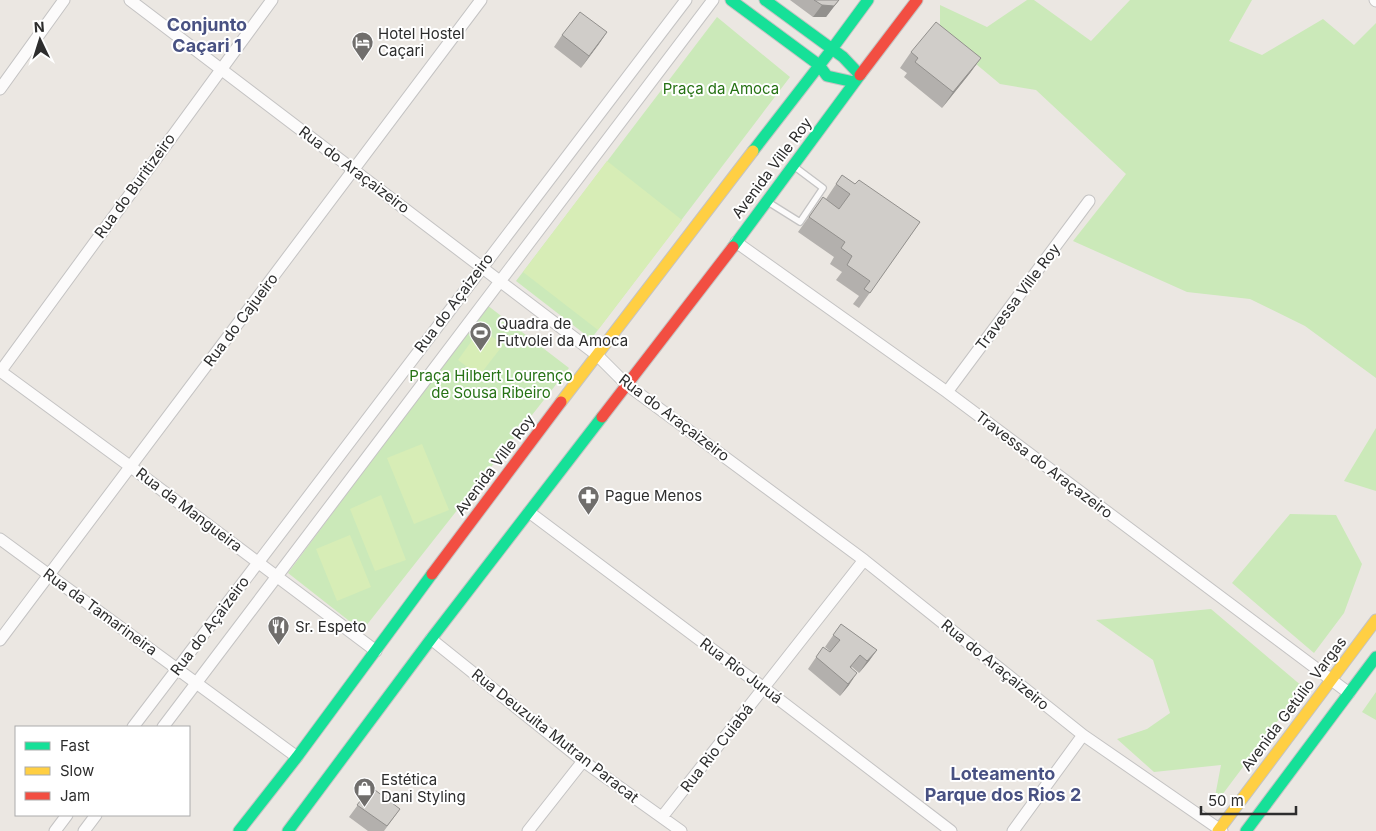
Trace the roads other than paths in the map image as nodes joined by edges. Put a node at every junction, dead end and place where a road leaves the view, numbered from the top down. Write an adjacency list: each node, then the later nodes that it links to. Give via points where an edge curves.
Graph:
1 (64, 0): 15 (street)
2 (130, 0): 13 (street, Rua do Araçaizeiro)
3 (272, 0): 13 (street, Rua do Buritizeiro)
4 (481, 0): 17 (street, Rua do Cajueiro)
5 (686, 0): 21 (street, Rua do Açaizeiro)
6 (713, 0): 22 (street, Rua do Açaizeiro)
7 (731, 0): 12 (main road)
8 (765, 0): 11 (main road)
9 (868, 0): 11 (main road, Avenida Ville Roy)
10 (917, 0): 14 (main road, Avenida Ville Roy)
11 (832, 49): 12 (main road, Avenida Ville Roy); 14 (main road, via 853,66)
12 (819, 65): 14 (main road, via 826,76); 23 (main road, Avenida Ville Roy)
13 (221, 68): 17 (street, Rua do Araçaizeiro); 24 (street, Rua do Buritizeiro)
14 (857, 79): 16 (main road, Avenida Ville Roy)
15 (0, 89)
16 (793, 165): 18 (main road, Avenida Ville Roy); 18 (lane, via 823,188 800,222)
17 (354, 170): 21 (street, Rua do Araçaizeiro); 27 (street, Rua do Cajueiro)
18 (766, 201): 20 (main road, Avenida Ville Roy)
19 (1089, 201): 26 (street, Travessa Ville Roy)
20 (736, 242): 25 (main road, Avenida Ville Roy); 26 (street, Travessa do Araçazeiro)
21 (482, 268): 22 (street, Rua do Araçaizeiro); 31 (street, Rua do Açaizeiro)
22 (499, 280): 23 (street, Rua do Araçaizeiro); 33 (street, Rua do Açaizeiro)
23 (597, 355): 25 (street, Rua do Araçaizeiro); 37 (main road, Avenida Ville Roy)
24 (0, 372): 27 (street, Rua da Mangueira)
25 (626, 384): 28 (main road, Avenida Ville Roy); 30 (street, Rua do Araçaizeiro)
26 (947, 392): 40 (street, Travessa do Araçazeiro)
27 (131, 467): 31 (street, Rua da Mangueira); 32 (street, Rua do Cajueiro)
28 (529, 512): 35 (main road, Avenida Ville Roy); 42 (street, Rua Rio Juruá)
29 (0, 539): 32 (street, Rua da Tamarineira)
30 (864, 560): 42 (street, Rua Rio Cuiabá); 46 (street, Rua do Araçaizeiro)
31 (259, 562): 33 (street, Rua da Mangueira); 39 (street, Rua do Açaizeiro)
32 (48, 575): 36 (street, Rua do Cajueiro); 39 (street, Rua da Tamarineira)
33 (278, 577): 37 (street, Rua da Mangueira); 41 (street, Rua do Açaizeiro)
34 (1376, 620): 40 (main road, Avenida Getúlio Vargas)
35 (431, 639): 48 (street, Rua Deuzuita Mutran Paracat); 56 (main road, Avenida Ville Roy)
36 (0, 640)
37 (376, 651): 47 (main road, Avenida Ville Roy)
38 (1376, 657): 43 (main road)
39 (178, 668): 41 (street, Rua da Tamarineira); 44 (street, Rua do Açaizeiro)
40 (1331, 680): 43 (street, Travessa do Araçazeiro); 52 (main road, Avenida Getúlio Vargas)
41 (197, 682): 45 (street, Rua do Açaizeiro); 47 (street, Rua da Tamarineira)
42 (764, 688): 51 (street, Rua Rio Cuiabá); 59 (street, Rua Rio Juruá)
43 (1349, 693): 61 (main road)
44 (134, 726)
45 (164, 726)
46 (1083, 735): 52 (street, Rua do Araçaizeiro); 60 (street)
47 (297, 757): 55 (main road, Avenida Ville Roy)
48 (583, 761): 51 (street, Rua Deuzuita Mutran Paracat); 57 (street)
49 (66, 816): 53 (street)
50 (95, 816): 54 (street)
51 (662, 817): 58 (street, Rua Deuzuita Mutran Paracat)
52 (1220, 830)
53 (55, 831)
54 (84, 831)
55 (238, 831)
56 (288, 831)
57 (528, 831)
58 (680, 831)
59 (951, 831)
60 (1013, 831)
61 (1246, 831)

